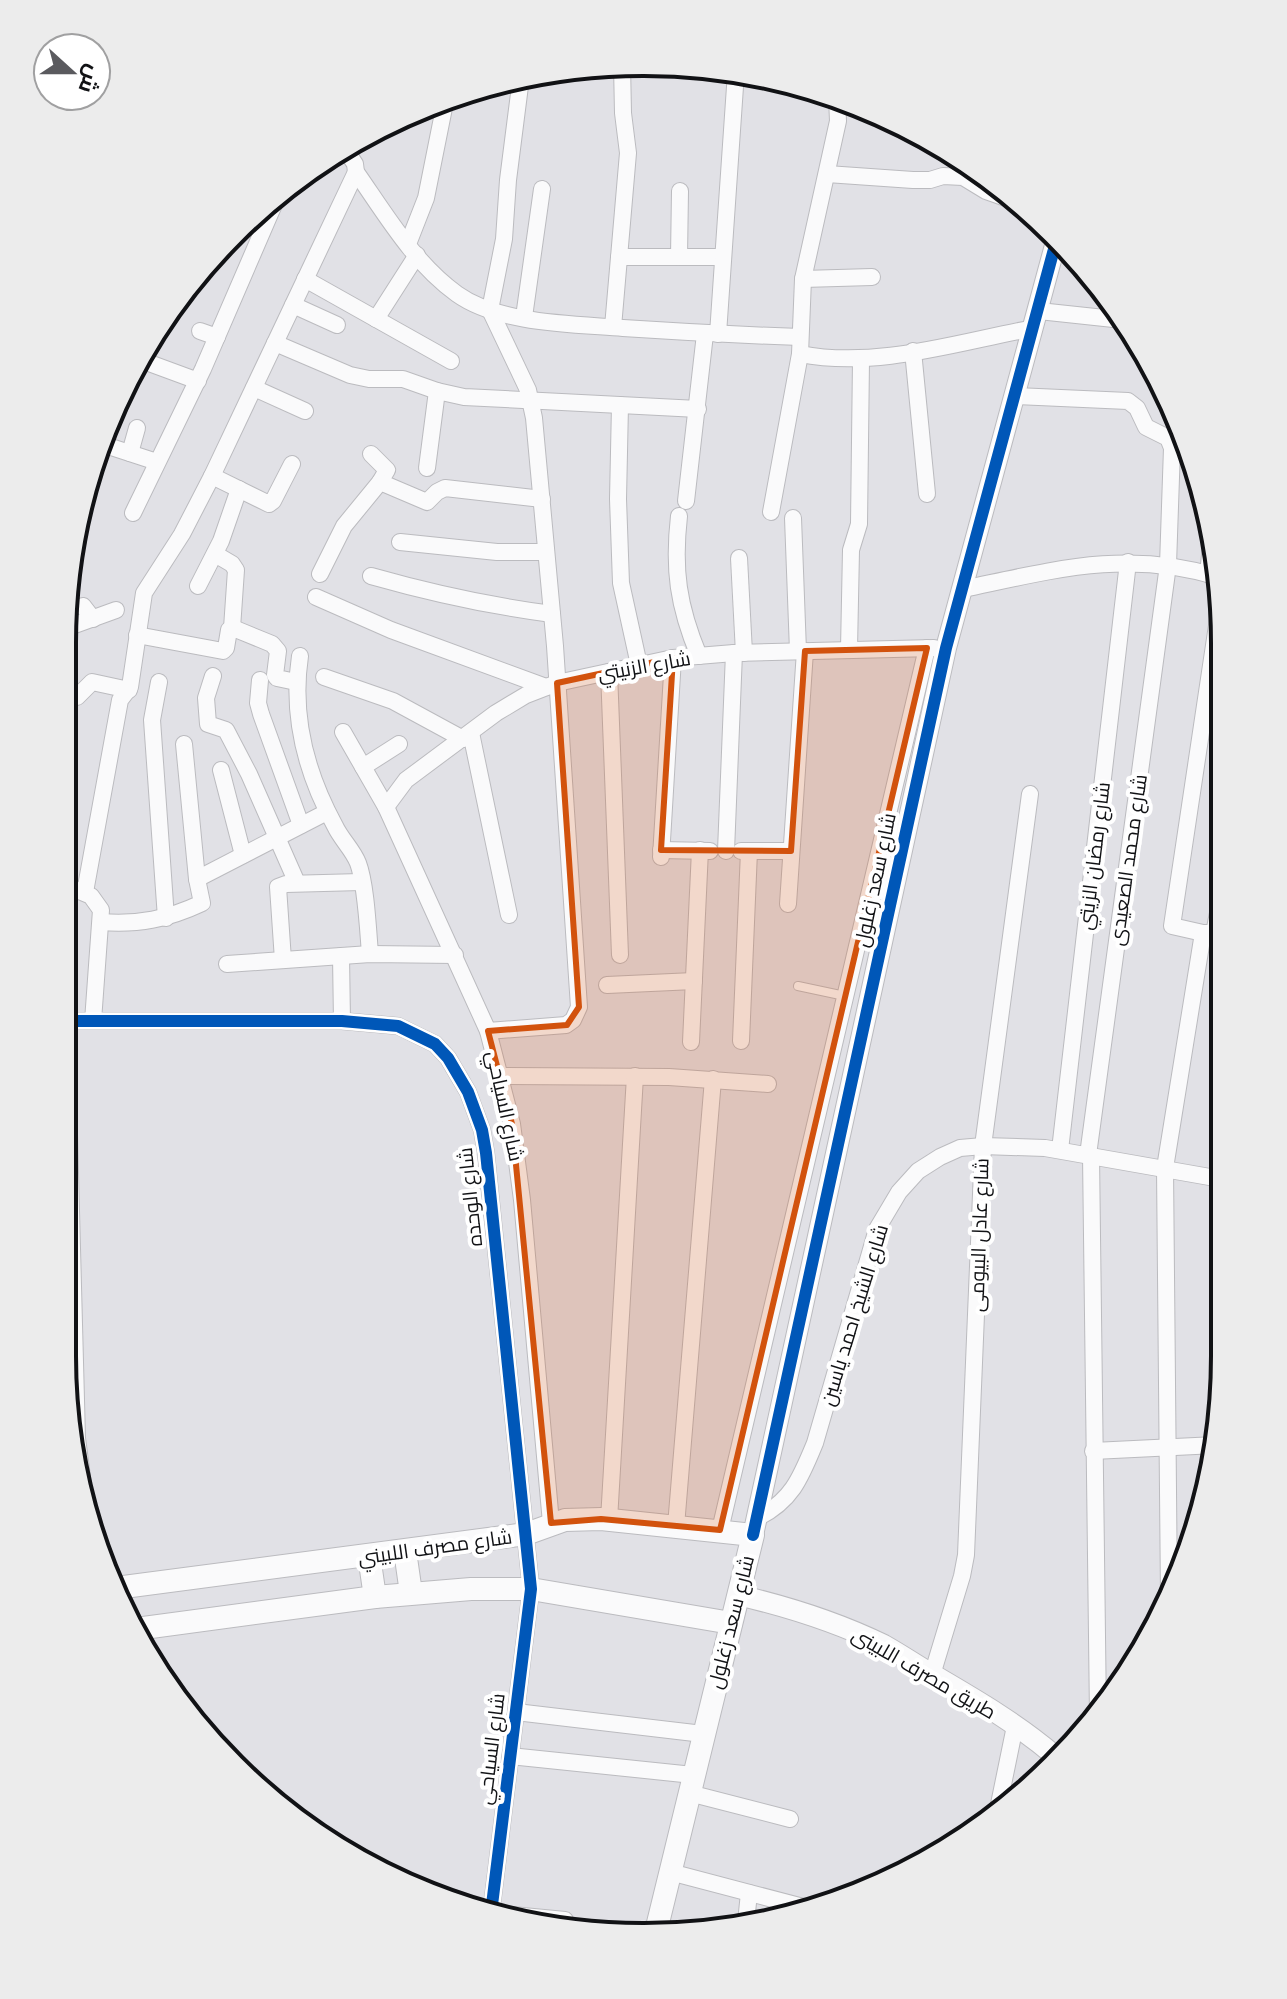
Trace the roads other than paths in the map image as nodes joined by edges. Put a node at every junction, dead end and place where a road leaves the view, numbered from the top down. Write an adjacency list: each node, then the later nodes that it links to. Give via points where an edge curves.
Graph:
1 (622, 77): 15 (street, via 628,153)
2 (735, 84): 17 (street)
3 (519, 90): 22 (street, via 504,239)
4 (838, 110): 8 (street)
5 (443, 113): 13 (street)
6 (351, 158): 7 (street)
7 (356, 172): 13 (street); 19 (street)
8 (827, 174): 9 (street, via 913,180); 20 (street)
9 (964, 176)
10 (542, 189): 23 (street)
11 (680, 191): 16 (street)
12 (268, 218): 31 (street)
13 (412, 250): 22 (street, via 457,294); 24 (street)
14 (1054, 251): 25 (street, شارع سعد زغلول)
15 (619, 257): 16 (street); 28 (street)
16 (679, 257): 17 (street)
17 (723, 257): 30 (street)
18 (872, 277): 20 (street)
19 (305, 279): 21 (street); 24 (street)
20 (803, 279): 32 (street)
21 (293, 305): 27 (street); 33 (street)
22 (490, 310): 23 (street); 43 (street)
23 (524, 317): 28 (street)
24 (376, 319): 37 (street)
25 (1037, 319): 26 (street); 34 (street); 42 (street, شارع سعد زغلول)
26 (1109, 320)
27 (337, 325)
28 (613, 327): 30 (street)
29 (200, 331): 31 (street)
30 (712, 334): 32 (street); 45 (street)
31 (217, 337): 39 (street)
32 (800, 337): 35 (street)
33 (275, 343): 40 (street); 41 (street, via 350,375 403,379)
34 (913, 351): 36 (street); 59 (street)
35 (800, 354): 36 (street); 61 (street)
36 (861, 360): 82 (street, via 859,524 851,550)
37 (451, 361)
38 (150, 363): 39 (street)
39 (198, 381): 53 (street)
40 (254, 388): 46 (street); 56 (street)
41 (437, 391): 43 (street); 55 (street)
42 (1016, 396): 48 (street, via 1128,401 1146,427); 74 (street, شارع سعد زغلول)
43 (531, 401): 44 (street); 60 (street)
44 (620, 405): 45 (street); 89 (street, via 621,583)
45 (698, 409): 86 (street, via 675,551 685,623)
46 (305, 411)
47 (137, 428): 51 (street)
48 (1172, 438)
49 (111, 447): 51 (street)
50 (1176, 449): 69 (street, شارع محمد الصعيدى)
51 (130, 453): 53 (street)
52 (371, 454): 57 (street, via 387,470)
53 (157, 462): 62 (street)
54 (292, 464): 58 (street, via 272,503)
55 (427, 468)
56 (212, 476): 58 (street); 80 (street, via 144,593)
57 (380, 482): 60 (street, via 427,502 445,488); 71 (street, via 344,526)
58 (239, 489): 66 (street)
59 (927, 494)
60 (542, 499): 65 (street)
61 (771, 512)
62 (133, 513)
63 (793, 518): 83 (street)
64 (400, 542): 65 (street)
65 (546, 552): 77 (street)
66 (215, 554): 73 (street); 79 (street, via 236,570)
67 (739, 558): 84 (street)
68 (1128, 562): 69 (street); 74 (street, via 1083,564); 147 (street, شارع رمضان الزيتي)
69 (1168, 565): 70 (street); 148 (street, شارع محمد الصعيدى)
70 (1206, 573)
71 (320, 574)
72 (371, 576): 77 (street, via 445,596)
73 (198, 586)
74 (963, 589): 81 (street, شارع سعد زغلول)
75 (316, 597): 96 (street, via 391,630)
76 (116, 610): 78 (street, via 88,612)
77 (552, 614): 96 (street)
78 (77, 620)
79 (232, 628): 80 (street, via 223,651); 95 (street, via 272,644 278,651 275,675)
80 (137, 635): 97 (street)
81 (937, 648): 82 (street, شارع الزنيتي); 135 (street, شارع سعد زغلول); 159 (street, شارع سعد زغلول)
82 (849, 649): 83 (street, شارع الزنيتي)
83 (802, 651): 84 (street, شارع الزنيتي); 113 (street)
84 (739, 653): 86 (street, شارع الزنيتي); 111 (street)
85 (300, 656): 95 (street)
86 (699, 656): 87 (street, شارع الزنيتي)
87 (673, 658): 89 (street, شارع الزنيتي); 110 (street, via 661,854)
88 (1211, 663): 124 (street, via 1171,921 1176,929)
89 (639, 665): 90 (street, شارع الزنيتي)
90 (609, 672): 96 (street, شارع الزنيتي); 128 (street)
91 (213, 676): 109 (street, via 206,698 208,724 226,730)
92 (324, 677): 100 (street, via 393,701)
93 (260, 680): 108 (street, via 261,714)
94 (159, 682): 122 (street, via 152,720)
95 (296, 682): 107 (street, via 306,758)
96 (552, 685): 100 (street, شارع الزنيتي, via 516,701); 139 (street, via 579,1007 566,1025)
97 (129, 690): 98 (street, via 92,682); 119 (street, via 120,700)
98 (76, 697)
99 (343, 732): 103 (street, شارع السياحي)
100 (467, 736): 106 (street, شارع الزنيتي, via 406,780); 121 (street)
101 (184, 744): 115 (street)
102 (399, 744): 103 (street)
103 (363, 767): 106 (street, شارع السياحي)
104 (221, 770): 114 (street)
105 (1030, 794): 146 (street, شارع عادل البيومى)
106 (386, 807): 127 (street, شارع السياحي)
107 (327, 812): 108 (street); 116 (street, via 358,862)
108 (301, 825): 109 (street)
109 (277, 838): 114 (street); 117 (street)
110 (700, 850): 111 (street); 132 (street)
111 (726, 851): 112 (street)
112 (749, 851): 113 (street); 140 (street)
113 (791, 851): 120 (street)
114 (243, 855): 115 (street)
115 (197, 879): 122 (street, via 202,903)
116 (361, 882): 117 (street); 126 (street)
117 (297, 883): 130 (street, via 281,884 277,891)
118 (76, 891): 119 (street)
119 (85, 892): 123 (street, via 99,904)
120 (788, 904)
121 (509, 915)
122 (166, 918): 123 (street)
123 (101, 922): 137 (street)
124 (1203, 933): 125 (street); 149 (street)
125 (1211, 934)
126 (370, 954): 127 (street); 129 (street)
127 (455, 955): 139 (street, شارع السياحي)
128 (620, 955)
129 (341, 956): 130 (street); 138 (street)
130 (283, 960): 131 (street)
131 (227, 964)
132 (694, 981): 133 (street); 141 (street)
133 (607, 985)
134 (798, 986): 135 (lane)
135 (846, 996): 160 (street, شارع سعد زغلول)
136 (76, 1021): 137 (street, شارع الوحده)
137 (93, 1021): 138 (street, شارع الوحده)
138 (342, 1021): 152 (street, شارع الوحده, via 398,1026 422,1036 448,1058 468,1092 486,1153)
139 (488, 1031): 142 (street, شارع السياحي)
140 (741, 1041)
141 (691, 1042)
142 (500, 1076): 143 (street); 151 (street, شارع السياحي, via 514,1139)
143 (635, 1076): 144 (street); 156 (street)
144 (713, 1079): 145 (street); 158 (street)
145 (768, 1084)
146 (983, 1146): 147 (street, شارع الشيخ احمد ياسين); 159 (street, شارع الشيخ احمد ياسين, via 960,1148 918,1171 886,1211 815,1443 790,1494); 172 (street, شارع عادل البيومى, via 966,1555)
147 (1060, 1150): 148 (street, شارع الشيخ احمد ياسين)
148 (1089, 1155): 149 (street, شارع الشيخ احمد ياسين); 155 (street, شارع محمد الصعيدى)
149 (1165, 1168): 150 (street, شارع الشيخ احمد ياسين); 154 (street)
150 (1211, 1177)
151 (535, 1339): 152 (street); 157 (street, شارع السياحي)
152 (504, 1342): 161 (street, شارع الوحده)
153 (1203, 1446): 154 (street)
154 (1168, 1447): 155 (street); 164 (street)
155 (1093, 1451): 173 (street, شارع محمد الصعيدى)
156 (609, 1520): 157 (main road, شارع مصرف اللبيني); 158 (main road, شارع مصرف اللبيني)
157 (551, 1523): 161 (main road, شارع مصرف اللبيني)
158 (676, 1526): 160 (main road, شارع مصرف اللبيني)
159 (755, 1526): 160 (main road, شارع مصرف اللبيني); 168 (main road, شارع سعد زغلول)
160 (720, 1530)
161 (526, 1534): 162 (main road, شارع مصرف اللبيني); 166 (street, شارع الوحده)
162 (405, 1551): 163 (main road, شارع مصرف اللبيني); 167 (main road)
163 (369, 1556): 165 (main road, شارع مصرف اللبيني); 169 (main road)
164 (1169, 1571)
165 (126, 1587)
166 (531, 1589): 167 (main road, شارع مصرف اللبيني); 170 (main road, شارع مصرف اللبيني); 174 (street, شارع السياحي)
167 (411, 1593): 169 (main road, شارع مصرف اللبيني)
168 (738, 1595): 170 (main road, شارع سعد زغلول); 172 (street, طريق مصرف اللبينى, via 837,1624)
169 (375, 1597): 171 (main road, شارع مصرف اللبيني)
170 (731, 1623): 176 (main road, شارع سعد زغلول)
171 (146, 1628)
172 (932, 1675): 175 (street, طريق مصرف اللبينى)
173 (1098, 1696)
174 (516, 1712): 176 (street); 178 (street, شارع السياحي)
175 (1015, 1726): 177 (street, طريق مصرف اللبينى); 180 (street)
176 (703, 1734): 179 (main road, شارع سعد زغلول)
177 (1050, 1752)
178 (510, 1756): 179 (street); 184 (street, شارع السياحي)
179 (691, 1784): 181 (street); 182 (main road, شارع سعد زغلول)
180 (1001, 1796)
181 (790, 1819)
182 (670, 1872): 183 (street); 187 (main road, شارع سعد زغلول)
183 (749, 1893): 185 (street); 186 (street)
184 (492, 1903)
185 (791, 1904)
186 (747, 1913)
187 (658, 1923)

